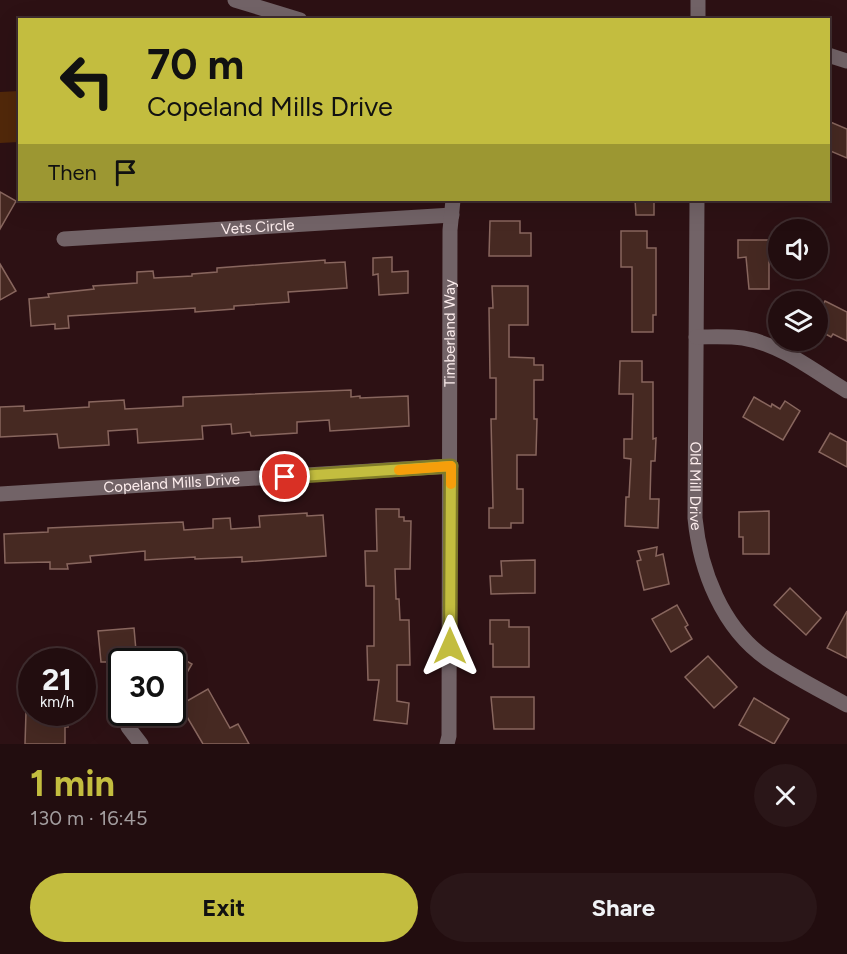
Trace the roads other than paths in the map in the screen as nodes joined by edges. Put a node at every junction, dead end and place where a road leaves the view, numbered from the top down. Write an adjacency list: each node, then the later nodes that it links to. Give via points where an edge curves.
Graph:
1 (235, 0): 3 (street)
2 (698, 0): 4 (street)
3 (294, 18)
4 (698, 18)
5 (830, 56): 6 (street)
6 (847, 61)
7 (697, 201): 10 (street, Old Mill Drive)
8 (453, 207): 9 (street, Vets Circle); 12 (street, Timberland Way)
9 (64, 239)
10 (696, 337): 11 (street, via 742,338 764,343); 14 (street, Old Mill Drive, via 695,518 709,581 733,624 760,653)
11 (847, 391)
12 (451, 466): 13 (street, Copeland Mills Drive); 17 (street, Timberland Way)
13 (0, 494)
14 (847, 705)
15 (128, 727): 16 (street)
16 (141, 744)
17 (447, 744)

